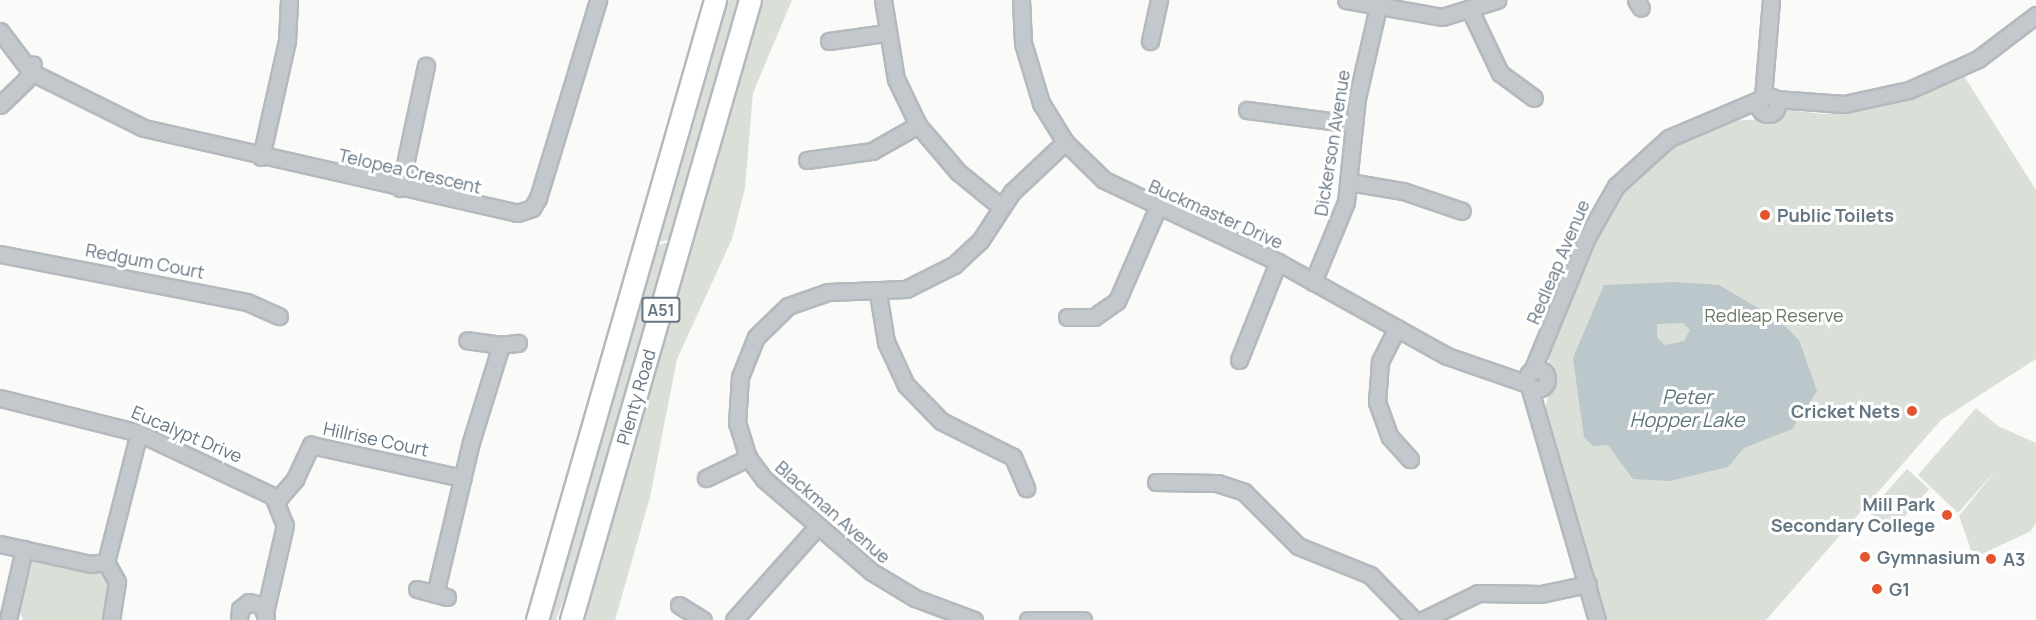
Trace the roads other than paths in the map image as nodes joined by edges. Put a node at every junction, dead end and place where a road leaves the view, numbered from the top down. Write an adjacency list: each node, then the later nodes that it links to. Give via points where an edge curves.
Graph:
1 (289, 0): 28 (street, via 287,41)
2 (598, 0): 31 (street, Telopea Crescent, via 572,101 532,208 512,213)
3 (715, 0): 70 (highway, Plenty Road / A51)
4 (750, 0): 71 (highway, Plenty Road / A51)
5 (884, 0): 15 (street)
6 (1021, 0): 27 (street, Buckmaster Drive, via 1027,65 1041,103)
7 (1159, 0): 17 (street)
8 (1347, 0): 11 (street)
9 (1497, 0): 12 (street)
10 (1771, 0): 22 (street, via 1766,64)
11 (1378, 7): 12 (street, via 1428,17); 25 (street, Dickerson Avenue)
12 (1471, 12): 21 (street, via 1500,73)
13 (2036, 15): 22 (street, via 1978,59 1932,82 1865,101)
14 (0, 30): 19 (street, Telopea Crescent)
15 (886, 33): 16 (street); 26 (street, via 896,79)
16 (829, 41)
17 (1150, 41)
18 (426, 66): 31 (street)
19 (30, 68): 20 (street); 23 (street); 28 (street, Telopea Crescent, via 54,74 73,93 161,134)
20 (0, 97)
21 (1534, 98)
22 (1768, 102): 46 (street, Redleap Avenue, via 1722,114 1669,138 1616,186 1587,237)
23 (0, 105)
24 (1247, 110): 25 (street)
25 (1354, 124): 30 (street, Dickerson Avenue)
26 (918, 125): 29 (street, via 872,151); 32 (street, via 958,172)
27 (1065, 142): 32 (street, Blackman Avenue); 33 (street, Buckmaster Drive, via 1104,180)
28 (261, 157): 31 (street, Telopea Crescent)
29 (807, 160)
30 (1349, 182): 34 (street, via 1403,191); 37 (street, Dickerson Avenue, via 1335,238)
31 (400, 188)
32 (1001, 207): 38 (street, Blackman Avenue, via 980,241 954,265 924,283)
33 (1157, 209): 36 (street, Buckmaster Drive); 40 (street, via 1117,301 1094,317)
34 (1462, 211)
35 (0, 254): 39 (street, Redgum Court, via 239,300)
36 (1278, 262): 37 (street, Buckmaster Drive); 45 (street)
37 (1314, 282): 41 (street, Buckmaster Drive)
38 (878, 293): 49 (street, Blackman Avenue, via 814,295 788,306 764,325 744,362 737,396 737,423); 54 (street, via 886,342 906,385 941,422 1013,457)
39 (279, 316)
40 (1067, 316)
41 (1397, 328): 46 (street, Buckmaster Drive, via 1447,356); 50 (street, via 1380,362 1377,402 1390,437)
42 (467, 340): 44 (street)
43 (518, 343): 44 (street)
44 (501, 345): 51 (street)
45 (1239, 360)
46 (1535, 379): 61 (street, Redleap Avenue, via 1539,432)
47 (0, 398): 48 (street, Eucalypt Drive)
48 (139, 433): 55 (street, Eucalypt Drive); 59 (street)
49 (748, 458): 52 (street); 56 (street, Blackman Avenue)
50 (1410, 459)
51 (462, 478): 55 (street, Hillrise Court, via 311,445 291,485); 62 (street, via 441,596)
52 (706, 478)
53 (1156, 482): 77 (street, via 1217,483 1244,492 1298,546 1370,575)
54 (1026, 488)
55 (277, 500): 60 (street, via 285,525)
56 (817, 527): 66 (street, Blackman Avenue, via 887,582); 73 (street)
57 (0, 544): 58 (street)
58 (24, 549): 59 (street); 65 (street)
59 (106, 562): 69 (street, via 117,582)
60 (272, 575): 63 (street); 67 (street)
61 (1588, 584): 78 (street, via 1541,594 1478,593); 79 (street, Redleap Avenue)
62 (417, 589)
63 (249, 602): 67 (street); 68 (street)
64 (679, 605): 72 (street)
65 (10, 616)
66 (945, 616): 74 (street, Blackman Avenue)
67 (267, 617)
68 (238, 619)
69 (111, 620)
70 (537, 620)
71 (571, 620)
72 (703, 620)
73 (734, 620)
74 (974, 620)
75 (1028, 620): 76 (street)
76 (1083, 620)
77 (1413, 620)
78 (1423, 620)
79 (1597, 620)

